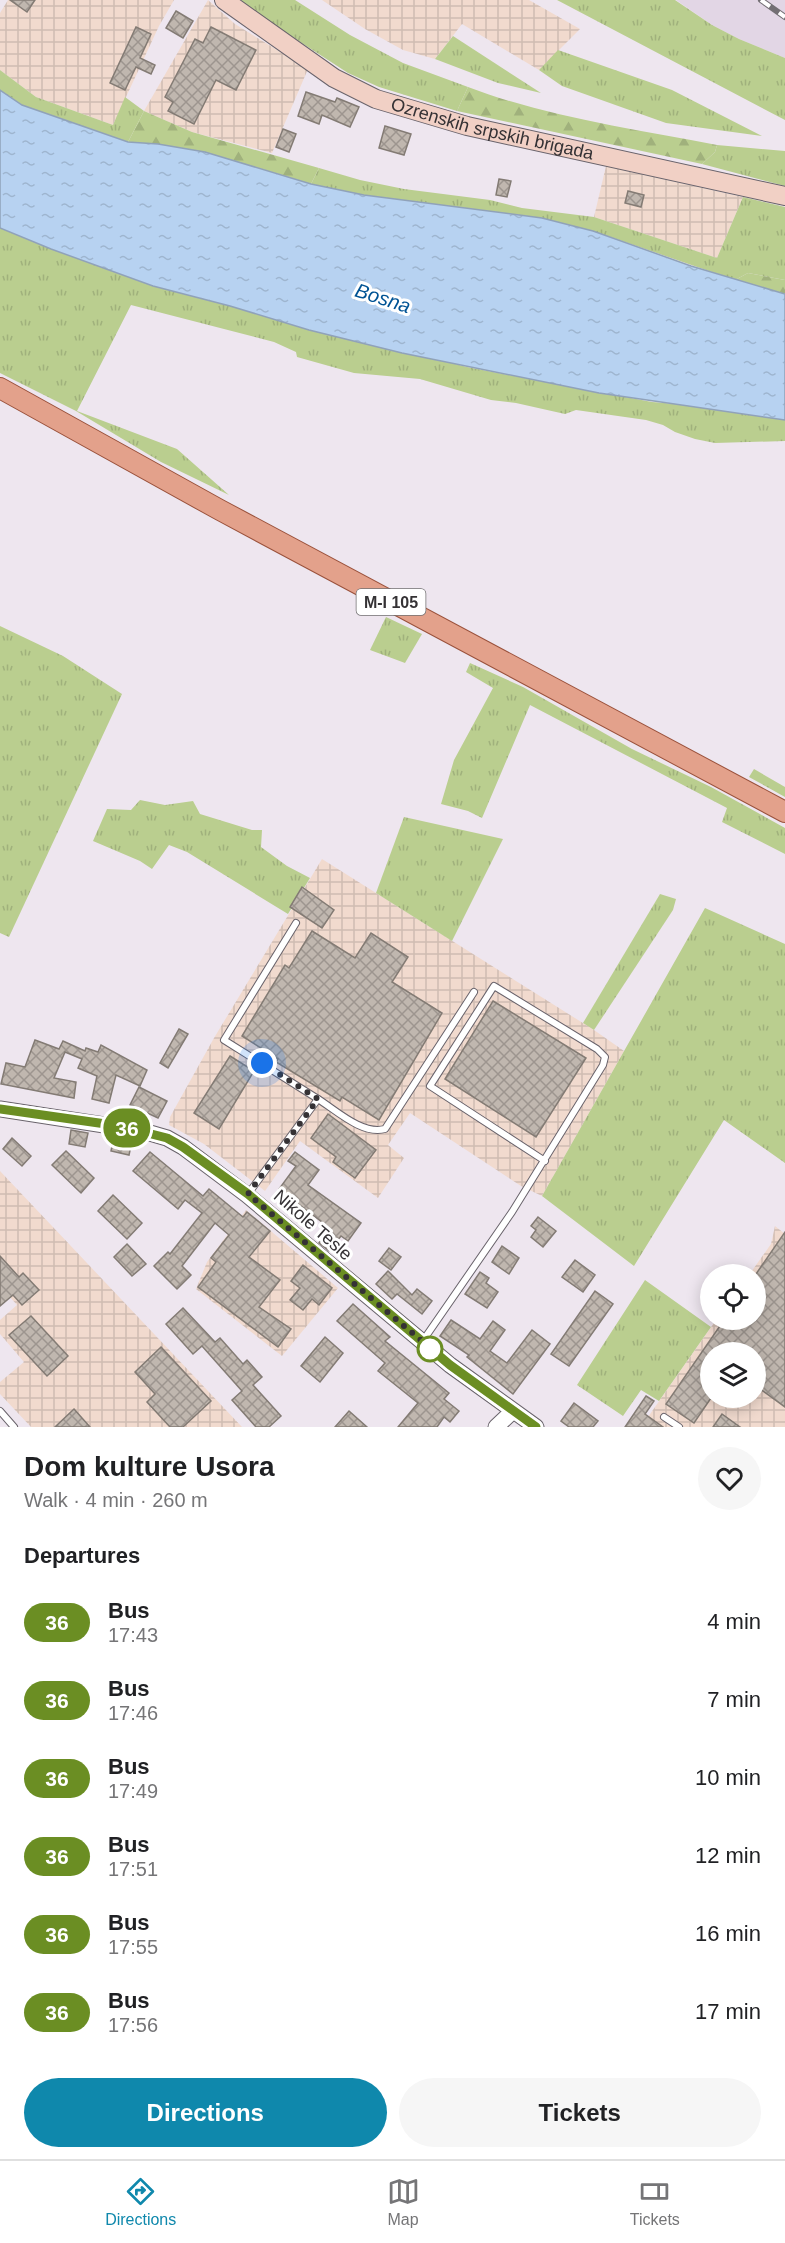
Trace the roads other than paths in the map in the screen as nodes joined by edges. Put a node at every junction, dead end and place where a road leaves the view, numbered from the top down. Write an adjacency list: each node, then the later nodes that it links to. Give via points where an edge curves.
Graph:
1 (224, 0): 2 (main road, Ozrenskih srpskih brigada, via 334,78 376,99 467,126)
2 (785, 196)
3 (0, 388): 4 (main road, M-I 105, via 230,516)
4 (785, 812)
5 (296, 923): 7 (lane, via 224,1040)
6 (474, 992): 7 (lane, via 385,1129 366,1129)
7 (318, 1099): 10 (lane)
8 (0, 1109): 10 (street, Nikole Tesle, via 120,1126 167,1138)
9 (545, 1161): 9 (lane, via 605,1058 597,1048 494,986 430,1086); 11 (lane)
10 (248, 1194): 11 (street, Nikole Tesle)
11 (421, 1342): 13 (street, Nikole Tesle)
12 (0, 1411): 15 (lane)
13 (513, 1411): 16 (street); 17 (street, Nikole Tesle)
14 (664, 1417): 18 (lane)
15 (14, 1427)
16 (496, 1427)
17 (536, 1427)
18 (679, 1427)

